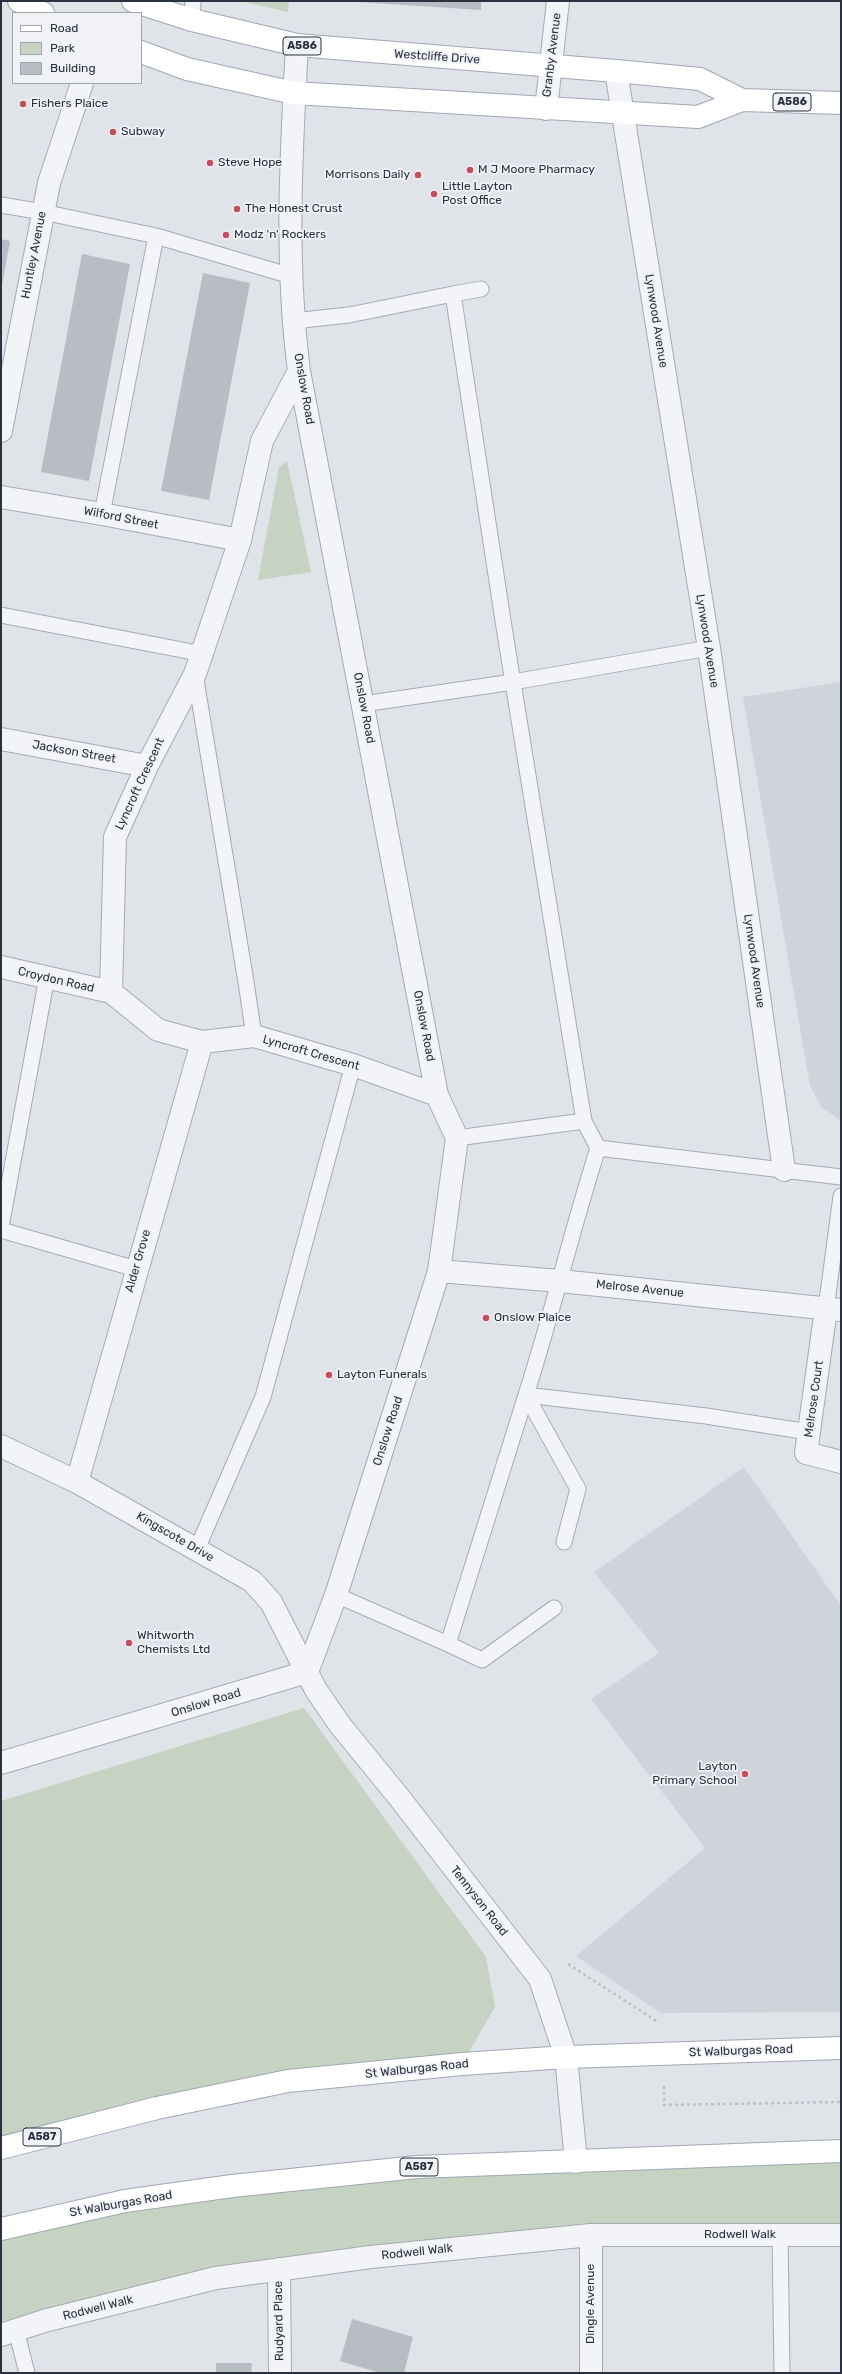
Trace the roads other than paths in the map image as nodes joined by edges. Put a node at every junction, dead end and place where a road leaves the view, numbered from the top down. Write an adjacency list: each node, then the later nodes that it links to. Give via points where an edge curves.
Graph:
1 (19, 1): 5 (main road)
2 (133, 1): 4 (main road, Westcliffe Drive / A586)
3 (558, 1): 8 (street, Granby Avenue)
4 (192, 11): 6 (main road, Westcliffe Drive / A586)
5 (41, 12)
6 (297, 45): 8 (main road, Westcliffe Drive / A586); 11 (street, Onslow Road)
7 (142, 52): 11 (main road, Westcliffe Drive / A586, via 187,69)
8 (550, 66): 9 (main road, Westcliffe Drive / A586); 14 (street, Granby Avenue)
9 (616, 70): 12 (main road, Westcliffe Drive / A586, via 700,79); 15 (street, Lynwood Avenue)
10 (82, 84): 17 (street, Huntley Avenue, via 49,183)
11 (294, 93): 14 (main road, Westcliffe Drive / A586); 19 (street, Onslow Road)
12 (742, 100): 13 (main road, Westcliffe Drive / A586); 15 (main road, Westcliffe Drive / A586, via 698,117)
13 (841, 103)
14 (546, 109): 15 (main road, Westcliffe Drive / A586)
15 (623, 112): 29 (street, Lynwood Avenue)
16 (1, 206): 17 (lane)
17 (43, 212): 18 (lane); 24 (street, Huntley Avenue)
18 (156, 236): 19 (lane); 26 (lane)
19 (290, 276): 22 (street, Onslow Road)
20 (481, 289): 21 (lane)
21 (453, 294): 22 (lane, via 348,315); 32 (lane)
22 (293, 321): 23 (street, Onslow Road)
23 (300, 371): 27 (street, Lyncroft Crescent, via 262,441); 33 (street, Onslow Road)
24 (1, 431)
25 (1, 497): 26 (street, Wilford Street)
26 (102, 514): 27 (street, Wilford Street)
27 (240, 540): 30 (street, Lyncroft Crescent)
28 (1, 615): 30 (lane)
29 (709, 648): 32 (lane); 46 (street, Lynwood Avenue)
30 (203, 654): 31 (street, Lyncroft Crescent)
31 (195, 674): 35 (street, Lyncroft Crescent); 39 (lane)
32 (513, 682): 33 (lane); 43 (lane)
33 (363, 704): 42 (street, Onslow Road)
34 (1, 739): 35 (street, Jackson Street)
35 (147, 766): 38 (street, Lyncroft Crescent, via 115,837)
36 (1, 967): 37 (street, Croydon Road)
37 (47, 976): 38 (street, Croydon Road); 49 (lane)
38 (111, 992): 40 (street, Lyncroft Crescent, via 158,1030)
39 (254, 1036): 40 (street, Lyncroft Crescent); 41 (street, Lyncroft Crescent)
40 (202, 1042): 51 (street, Alder Grove)
41 (353, 1065): 42 (street, Lyncroft Crescent); 61 (lane, via 263,1397)
42 (437, 1095): 44 (street, Onslow Road)
43 (584, 1122): 44 (lane); 45 (lane)
44 (457, 1138): 52 (street, Onslow Road)
45 (598, 1148): 46 (lane); 53 (lane, via 570,1237)
46 (784, 1170): 47 (lane)
47 (841, 1177)
48 (841, 1196): 54 (lane)
49 (1, 1227)
50 (1, 1230): 51 (lane)
51 (136, 1269): 59 (street, Alder Grove)
52 (439, 1271): 53 (street, Melrose Avenue); 62 (street, Onslow Road)
53 (560, 1281): 54 (street, Melrose Avenue); 55 (lane)
54 (833, 1309): 56 (street, Melrose Court)
55 (526, 1395): 56 (lane, via 706,1416); 60 (lane, via 578,1489); 64 (lane)
56 (809, 1432): 58 (street, Melrose Court, via 806,1453)
57 (1, 1446): 59 (street, Kingscote Drive)
58 (841, 1462)
59 (77, 1482): 61 (street, Kingscote Drive)
60 (564, 1542)
61 (197, 1549): 65 (street, Kingscote Drive, via 252,1581 271,1602)
62 (336, 1595): 64 (lane); 65 (street, Onslow Road)
63 (554, 1608): 64 (lane, via 482,1660)
64 (448, 1644)
65 (307, 1672): 66 (street, Onslow Road); 68 (street, Tennyson Road, via 340,1725 540,1979)
66 (1, 1763)
67 (841, 2048): 68 (main road, St Walburgas Road / A587)
68 (566, 2057): 69 (main road, St Walburgas Road / A587, via 288,2081 157,2108); 71 (street, Tennyson Road)
69 (1, 2148)
70 (841, 2151): 71 (main road, St Walburgas Road / A587)
71 (576, 2162): 72 (main road, St Walburgas Road / A587, via 417,2167 232,2186 125,2201)
72 (1, 2229)
73 (780, 2234): 74 (street, Rodwell Walk); 75 (street, Rodwell Walk); 81 (lane)
74 (591, 2235): 76 (street, Rodwell Walk); 80 (street, Dingle Avenue)
75 (841, 2235)
76 (279, 2269): 77 (street, Rodwell Walk, via 216,2278); 79 (street, Rudyard Place)
77 (8, 2333): 78 (lane)
78 (27, 2373)
79 (280, 2373)
80 (591, 2373)
81 (782, 2373)

